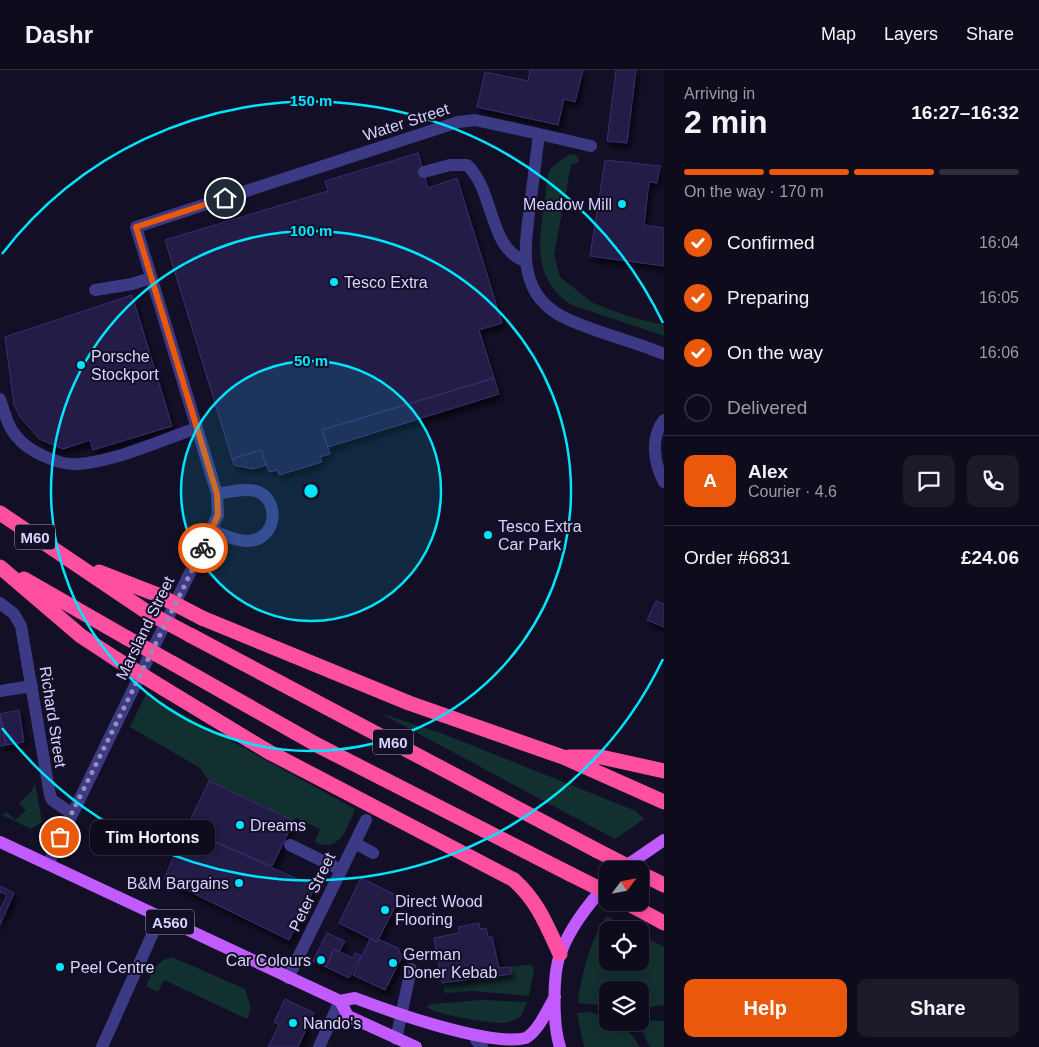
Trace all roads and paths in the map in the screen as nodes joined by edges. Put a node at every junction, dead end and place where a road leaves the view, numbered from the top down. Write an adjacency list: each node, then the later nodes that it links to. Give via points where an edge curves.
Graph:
1 (539, 134): 2 (street, Water Street); 4 (street, Water Street, via 475,120 458,122); 5 (street)
2 (591, 146)
3 (424, 172): 5 (street, via 450,165 467,165 476,173 487,197 502,243 512,256)
4 (136, 227): 6 (street, Marsland Street)
5 (525, 261): 8 (street, via 530,282 538,296 566,319)
6 (151, 278): 7 (street); 11 (street, Marsland Street)
7 (95, 290)
8 (664, 354)
9 (0, 399): 11 (street, via 16,438 32,450 62,462 78,464 118,455)
10 (664, 420): 12 (street, via 656,440 655,456)
11 (197, 428): 13 (street, Marsland Street)
12 (664, 482)
13 (217, 494): 15 (street, Marsland Street, via 218,515); 15 (street, via 237,490 256,492 268,503 272,524 263,537 247,541)
14 (0, 513): 16 (highway, M60)
15 (212, 530): 24 (street, Marsland Street)
16 (70, 560): 21 (highway, M60, bridge, via 409,703); 31 (highway, M60, bridge, via 147,612)
17 (0, 566): 35 (highway, M60, bridge, via 319,746); 40 (highway, M60, bridge, via 81,636 163,688 269,752 514,880 541,910)
18 (0, 603): 19 (street, Richard Street, via 16,616 21,626)
19 (32, 686): 20 (street); 24 (street, Richard Street, via 50,795)
20 (0, 691)
21 (562, 757): 22 (highway, M60, via 601,757); 23 (highway, M60)
22 (664, 771)
23 (664, 802)
24 (71, 813): 33 (street, Marsland Street)
25 (366, 820): 28 (street, Peter Street)
26 (664, 840): 32 (main road)
27 (0, 842): 33 (main road, A560)
28 (355, 843): 30 (street); 34 (street, Peter Street)
29 (290, 846): 34 (street)
30 (374, 852)
31 (617, 861)
32 (633, 861)
33 (48, 864): 38 (main road, A560)
34 (341, 870): 42 (street, Peter Street)
35 (599, 888)
36 (599, 893): 40 (main road, via 582,913)
37 (641, 911): 39 (highway)
38 (160, 917): 42 (main road, A560); 48 (street)
39 (664, 923)
40 (560, 954): 43 (main road)
41 (411, 970): 45 (street)
42 (288, 978): 44 (main road, A560)
43 (555, 997): 47 (main road, A560, via 536,1029 526,1038 513,1042); 51 (main road)
44 (340, 1001): 45 (main road, A560, via 355,998); 46 (main road, A560, via 348,1016); 49 (street)
45 (402, 1017): 46 (street); 47 (main road, A560)
46 (396, 1039): 50 (main road, A560)
47 (479, 1043)
48 (102, 1047)
49 (319, 1047)
50 (416, 1047)
51 (560, 1047)

